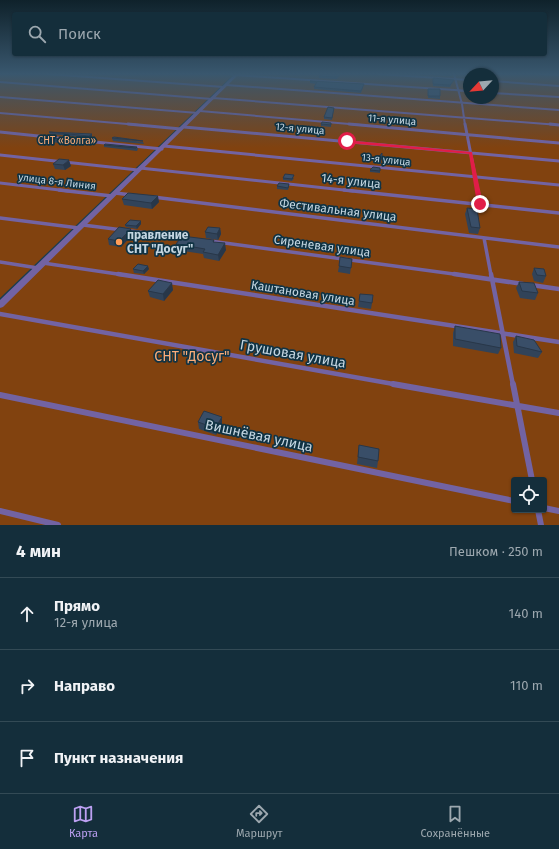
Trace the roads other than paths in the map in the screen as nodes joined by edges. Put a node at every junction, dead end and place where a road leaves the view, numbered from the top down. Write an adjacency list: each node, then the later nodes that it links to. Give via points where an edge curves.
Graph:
1 (31, 98): 8 (lane, 11-я улица)
2 (213, 98): 8 (street)
3 (219, 98): 10 (lane)
4 (390, 98): 6 (lane)
5 (460, 98): 6 (lane)
6 (462, 104): 7 (lane); 10 (lane)
7 (559, 110)
8 (199, 112): 12 (street); 14 (lane, 11-я улица)
9 (0, 113): 12 (lane, 12-я улица)
10 (464, 118): 11 (lane); 14 (lane)
11 (559, 125)
12 (182, 128): 16 (street); 17 (lane, 12-я улица)
13 (0, 132): 16 (lane, 13-я улица)
14 (466, 135): 15 (lane, 11-я улица); 17 (lane)
15 (559, 142)
16 (163, 147): 20 (street); 21 (lane, 13-я улица)
17 (471, 153): 19 (lane, 12-я улица); 21 (lane)
18 (0, 155): 20 (lane, 14-я улица)
19 (559, 161)
20 (139, 169): 24 (street); 27 (lane, 14-я улица)
21 (475, 176): 23 (lane, 13-я улица); 27 (lane)
22 (0, 183): 24 (lane, улица 8-я Линия)
23 (559, 185)
24 (113, 195): 25 (lane); 30 (street)
25 (138, 196)
26 (145, 196): 32 (lane, Фестивальная улица)
27 (480, 204): 28 (lane, 14-я улица)
28 (559, 213)
29 (0, 218): 30 (lane)
30 (81, 226): 31 (lane); 36 (street)
31 (190, 238)
32 (484, 238): 34 (lane, Фестивальная улица); 37 (lane)
33 (205, 241): 37 (lane, Сиреневая улица)
34 (559, 247)
35 (0, 262): 36 (lane, Каштановая улица)
36 (41, 266): 39 (street); 41 (lane, Каштановая улица)
37 (492, 280): 38 (lane, Сиреневая улица); 41 (lane)
38 (559, 289)
39 (0, 306)
40 (0, 314): 44 (lane, Грушовая улица)
41 (503, 334): 42 (lane, Каштановая улица); 44 (lane)
42 (559, 342)
43 (0, 394): 47 (lane, Вишнёвая улица)
44 (517, 406): 45 (lane, Грушовая улица); 46 (lane)
45 (559, 414)
46 (531, 477)
47 (511, 501)
48 (547, 509): 50 (lane)
49 (0, 511): 52 (lane)
50 (559, 511)
51 (538, 513): 53 (lane)
52 (58, 525)
53 (540, 525)

